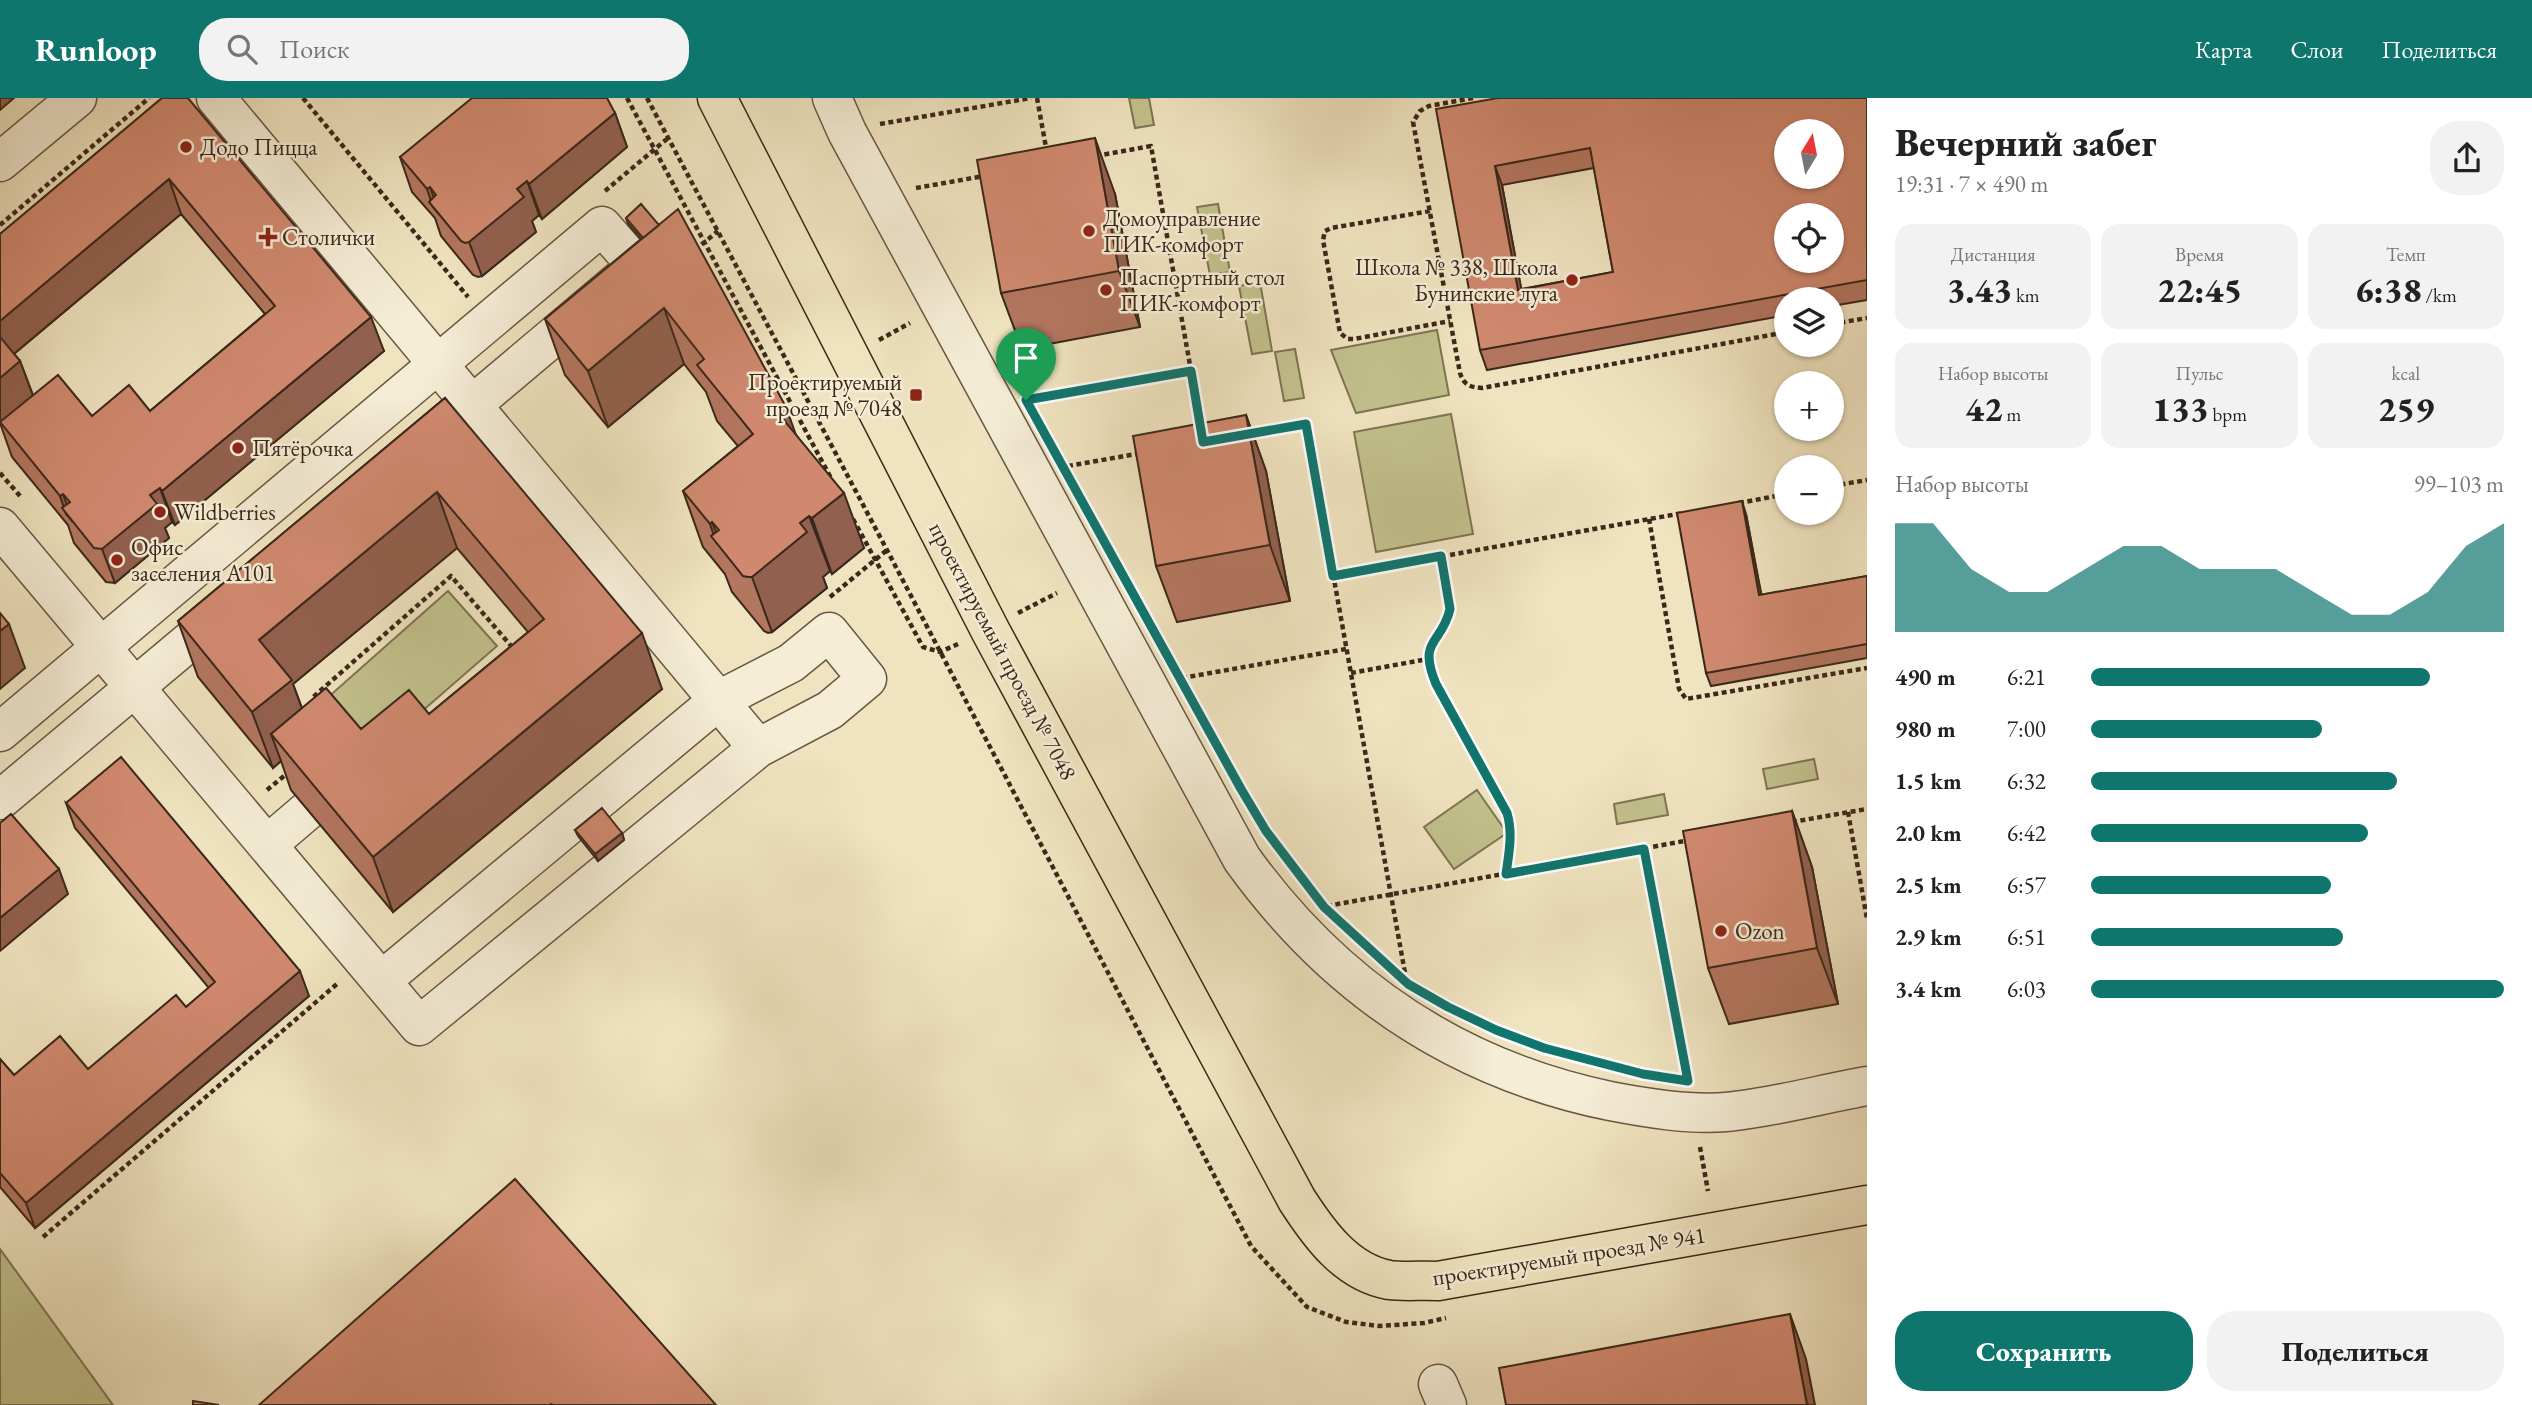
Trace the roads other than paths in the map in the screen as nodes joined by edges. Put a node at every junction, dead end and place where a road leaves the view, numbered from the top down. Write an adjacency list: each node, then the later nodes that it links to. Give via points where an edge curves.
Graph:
1 (77, 98): 5 (street)
2 (216, 98): 6 (street)
3 (717, 98): 21 (main road, проектируемый проезд № 7048, via 990,630)
4 (832, 98): 20 (street, via 1242,859 1330,961 1423,1031 1468,1055 1575,1094 1636,1106 1685,1095 1725,1112)
5 (0, 162)
6 (438, 364): 7 (street); 7 (street, via 603,226 636,266); 11 (street)
7 (472, 405): 8 (street); 13 (street)
8 (397, 467)
9 (0, 527): 11 (street)
10 (258, 584): 12 (street)
11 (101, 647): 12 (street); 14 (street)
12 (135, 687): 16 (street); 18 (street)
13 (719, 700): 15 (street); 15 (street, via 791,663 829,632 867,679 830,710); 19 (street)
14 (0, 732)
15 (758, 748): 19 (street, via 419,1026)
16 (0, 800)
17 (308, 810): 18 (street)
18 (267, 845): 19 (street)
19 (381, 981)
20 (1867, 1086)
21 (1297, 1200): 22 (main road, проектируемый проезд № 941, via 1318,1233 1358,1269 1389,1280 1438,1281)
22 (1867, 1205)

